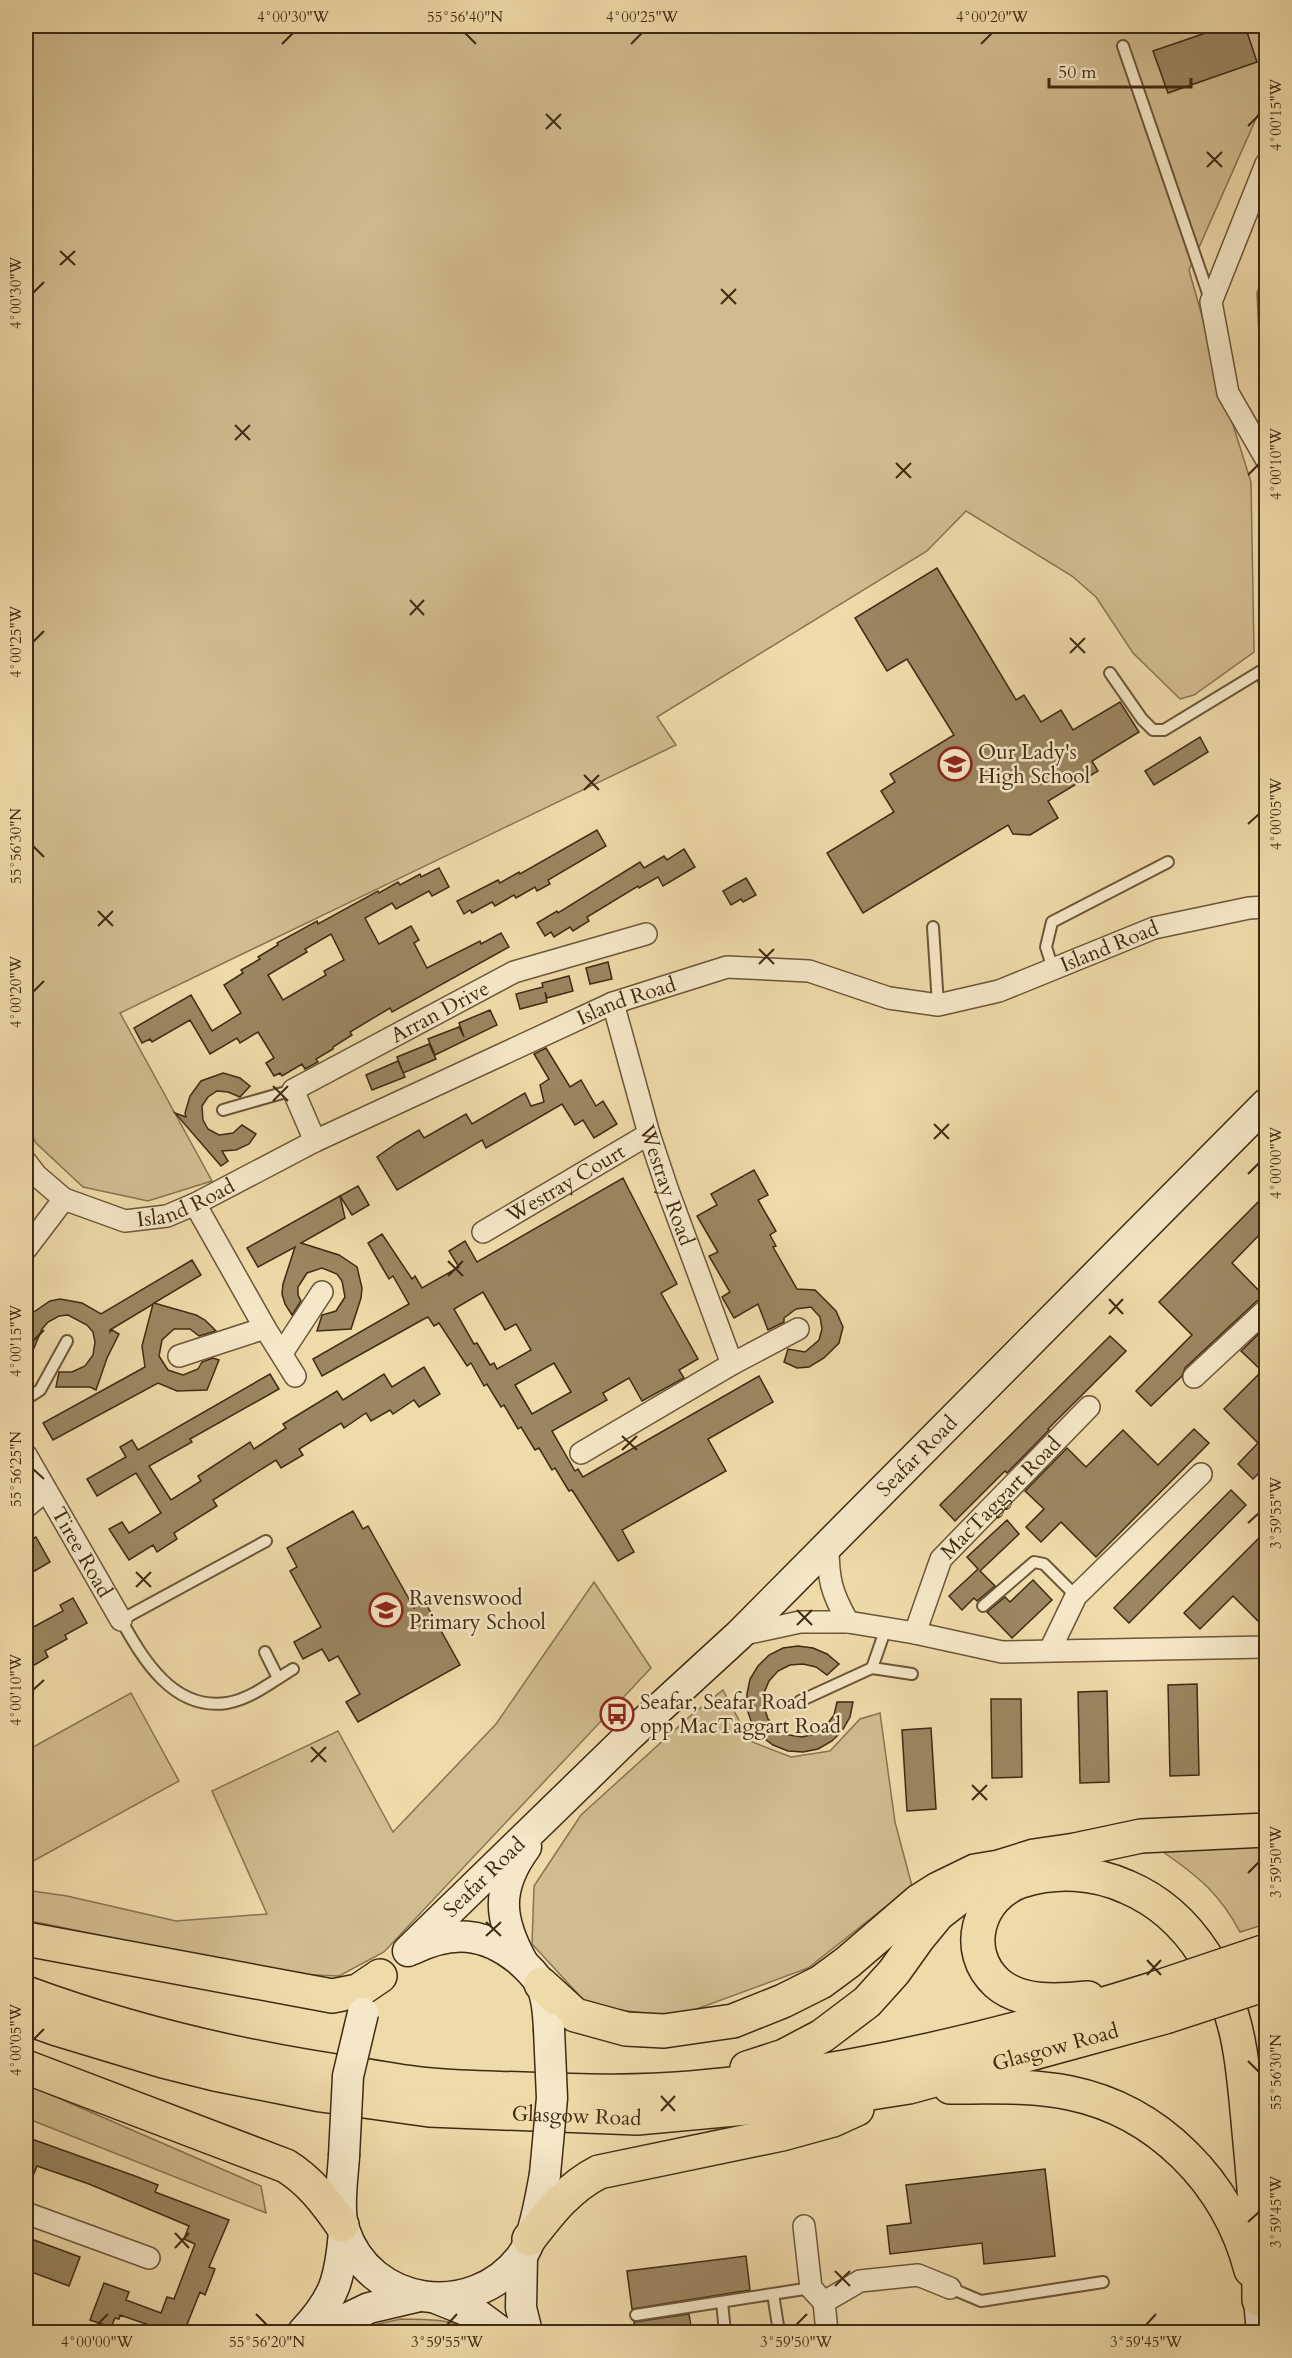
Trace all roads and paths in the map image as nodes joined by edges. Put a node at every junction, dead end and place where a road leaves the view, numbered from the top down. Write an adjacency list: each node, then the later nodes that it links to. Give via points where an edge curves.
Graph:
1 (1123, 46): 3 (lane)
2 (1266, 164): 3 (street)
3 (1211, 302): 4 (street, via 1228,393)
4 (1266, 459)
5 (1263, 670): 6 (lane, via 1164,730 1153,730 1142,719); 7 (lane)
6 (1110, 674)
7 (1266, 684)
8 (1168, 862): 12 (lane, via 1052,922 1046,947)
9 (1266, 907): 12 (street, Island Road, via 1154,928)
10 (933, 927): 14 (lane)
11 (646, 934): 15 (street, Arran Drive, via 514,972)
12 (1053, 969): 14 (street, Island Road, via 999,991)
13 (614, 1003): 14 (street, Island Road, via 727,967 809,971 889,998); 18 (street, Westray Road); 19 (street, Island Road)
14 (938, 1005)
15 (293, 1090): 16 (lane); 19 (street)
16 (223, 1110)
17 (1263, 1110): 43 (street, Seafar Road)
18 (649, 1134): 23 (street, Westray Court); 32 (street, Westray Road)
19 (315, 1141): 22 (street, Island Road)
20 (26, 1162): 21 (street, Island Road)
21 (64, 1199): 22 (street, Island Road, via 125,1221 167,1216); 24 (street)
22 (195, 1204): 27 (street)
23 (483, 1232)
24 (26, 1249)
25 (322, 1292): 30 (street)
26 (1266, 1310): 34 (street)
27 (265, 1328): 30 (street); 31 (street)
28 (798, 1329): 32 (street)
29 (67, 1341): 35 (lane, via 40,1390)
30 (282, 1353): 33 (street)
31 (179, 1356)
32 (732, 1364): 37 (street)
33 (295, 1376)
34 (1194, 1377)
35 (26, 1399)
36 (1089, 1407): 49 (street, MacTaggart Road, via 941,1559)
37 (580, 1453)
38 (26, 1455): 40 (street, Tiree Road)
39 (1201, 1474): 44 (street)
40 (45, 1491): 41 (street); 46 (street, Tiree Road)
41 (26, 1506)
42 (266, 1541): 46 (lane)
43 (828, 1545): 47 (street, via 833,1595); 50 (street, Seafar Road)
44 (1076, 1596): 45 (lane, via 1044,1564 1034,1562); 52 (street)
45 (983, 1606)
46 (121, 1620): 57 (lane, via 144,1661 166,1685 186,1696 208,1703 228,1703)
47 (848, 1622): 48 (street); 50 (street, via 800,1622)
48 (886, 1628): 49 (street); 54 (lane)
49 (915, 1634): 52 (street, via 1002,1652)
50 (739, 1635): 59 (street, Seafar Road)
51 (1266, 1647): 52 (street)
52 (1050, 1650)
53 (265, 1652): 57 (lane)
54 (872, 1668): 56 (lane); 58 (lane)
55 (293, 1669): 57 (lane)
56 (912, 1674)
57 (278, 1678)
58 (800, 1701)
59 (561, 1802): 64 (street, Seafar Road); 66 (street, Seafar Road, via 519,1857 508,1879 504,1900 504,1921 511,1941)
60 (1266, 1830): 61 (main road, via 1141,1836)
61 (1076, 1850): 62 (main road, via 1034,1856); 75 (main road, via 1124,1863 1157,1879 1181,1896 1218,1937 1257,2039)
62 (999, 1867): 66 (main road, via 975,1871 938,1889 821,1982 733,2021 664,2031 626,2029 575,2015); 74 (main road, via 938,1914 867,2002 822,2036 784,2056)
63 (26, 1939): 67 (main road, via 332,1996 358,1991)
64 (408, 1951): 66 (street, via 444,1938 468,1936 508,1951); 67 (street, Seafar Road)
65 (1266, 1951): 70 (main road, bridge)
66 (533, 1974): 79 (street, Seafar Road, bridge, via 549,2029 552,2098 545,2174)
67 (380, 1976): 78 (street, bridge, via 363,2013 348,2076)
68 (1266, 1984): 70 (main road, bridge)
69 (26, 1993): 74 (main road, Glasgow Road, via 180,2041 329,2071 431,2085 575,2091)
70 (1152, 2000): 73 (main road, Glasgow Road); 74 (main road, Glasgow Road, via 1077,2014 885,2061); 86 (main road, via 1018,1995 985,1970 978,1953 983,1913 1009,1885 1057,1874 1089,1875 1147,1895 1170,1912 1206,1956 1220,1982 1240,2050 1259,2242)
71 (26, 2018): 73 (main road, Glasgow Road, via 215,2074 321,2095 429,2110 637,2118 813,2102)
72 (26, 2067): 78 (main road, via 286,2166 322,2196)
73 (904, 2087): 79 (main road, via 833,2120 600,2172 567,2192); 86 (main road, via 1034,2088 1113,2105 1142,2120 1195,2165 1221,2199 1248,2257)
74 (689, 2088)
75 (1266, 2132)
76 (26, 2213): 80 (street)
77 (804, 2226): 84 (street)
78 (343, 2229): 85 (street, via 357,2255 386,2282 406,2294); 89 (street, via 343,2254 335,2290 319,2316)
79 (526, 2248): 85 (street, via 508,2271 489,2284 461,2297); 92 (street, Seafar Road, via 521,2308)
80 (149, 2258)
81 (1102, 2282): 82 (lane, via 981,2301)
82 (950, 2288): 84 (street, via 918,2275 860,2281)
83 (773, 2294): 84 (lane); 87 (lane); 94 (lane)
84 (818, 2295): 95 (street)
85 (428, 2297): 90 (street, via 369,2308); 91 (street, via 478,2315)
86 (1259, 2300): 96 (street)
87 (722, 2302): 88 (lane); 93 (lane)
88 (636, 2315)
89 (303, 2332)
90 (319, 2332)
91 (501, 2332)
92 (527, 2332)
93 (725, 2332)
94 (779, 2332)
95 (827, 2332)
96 (1262, 2332)

